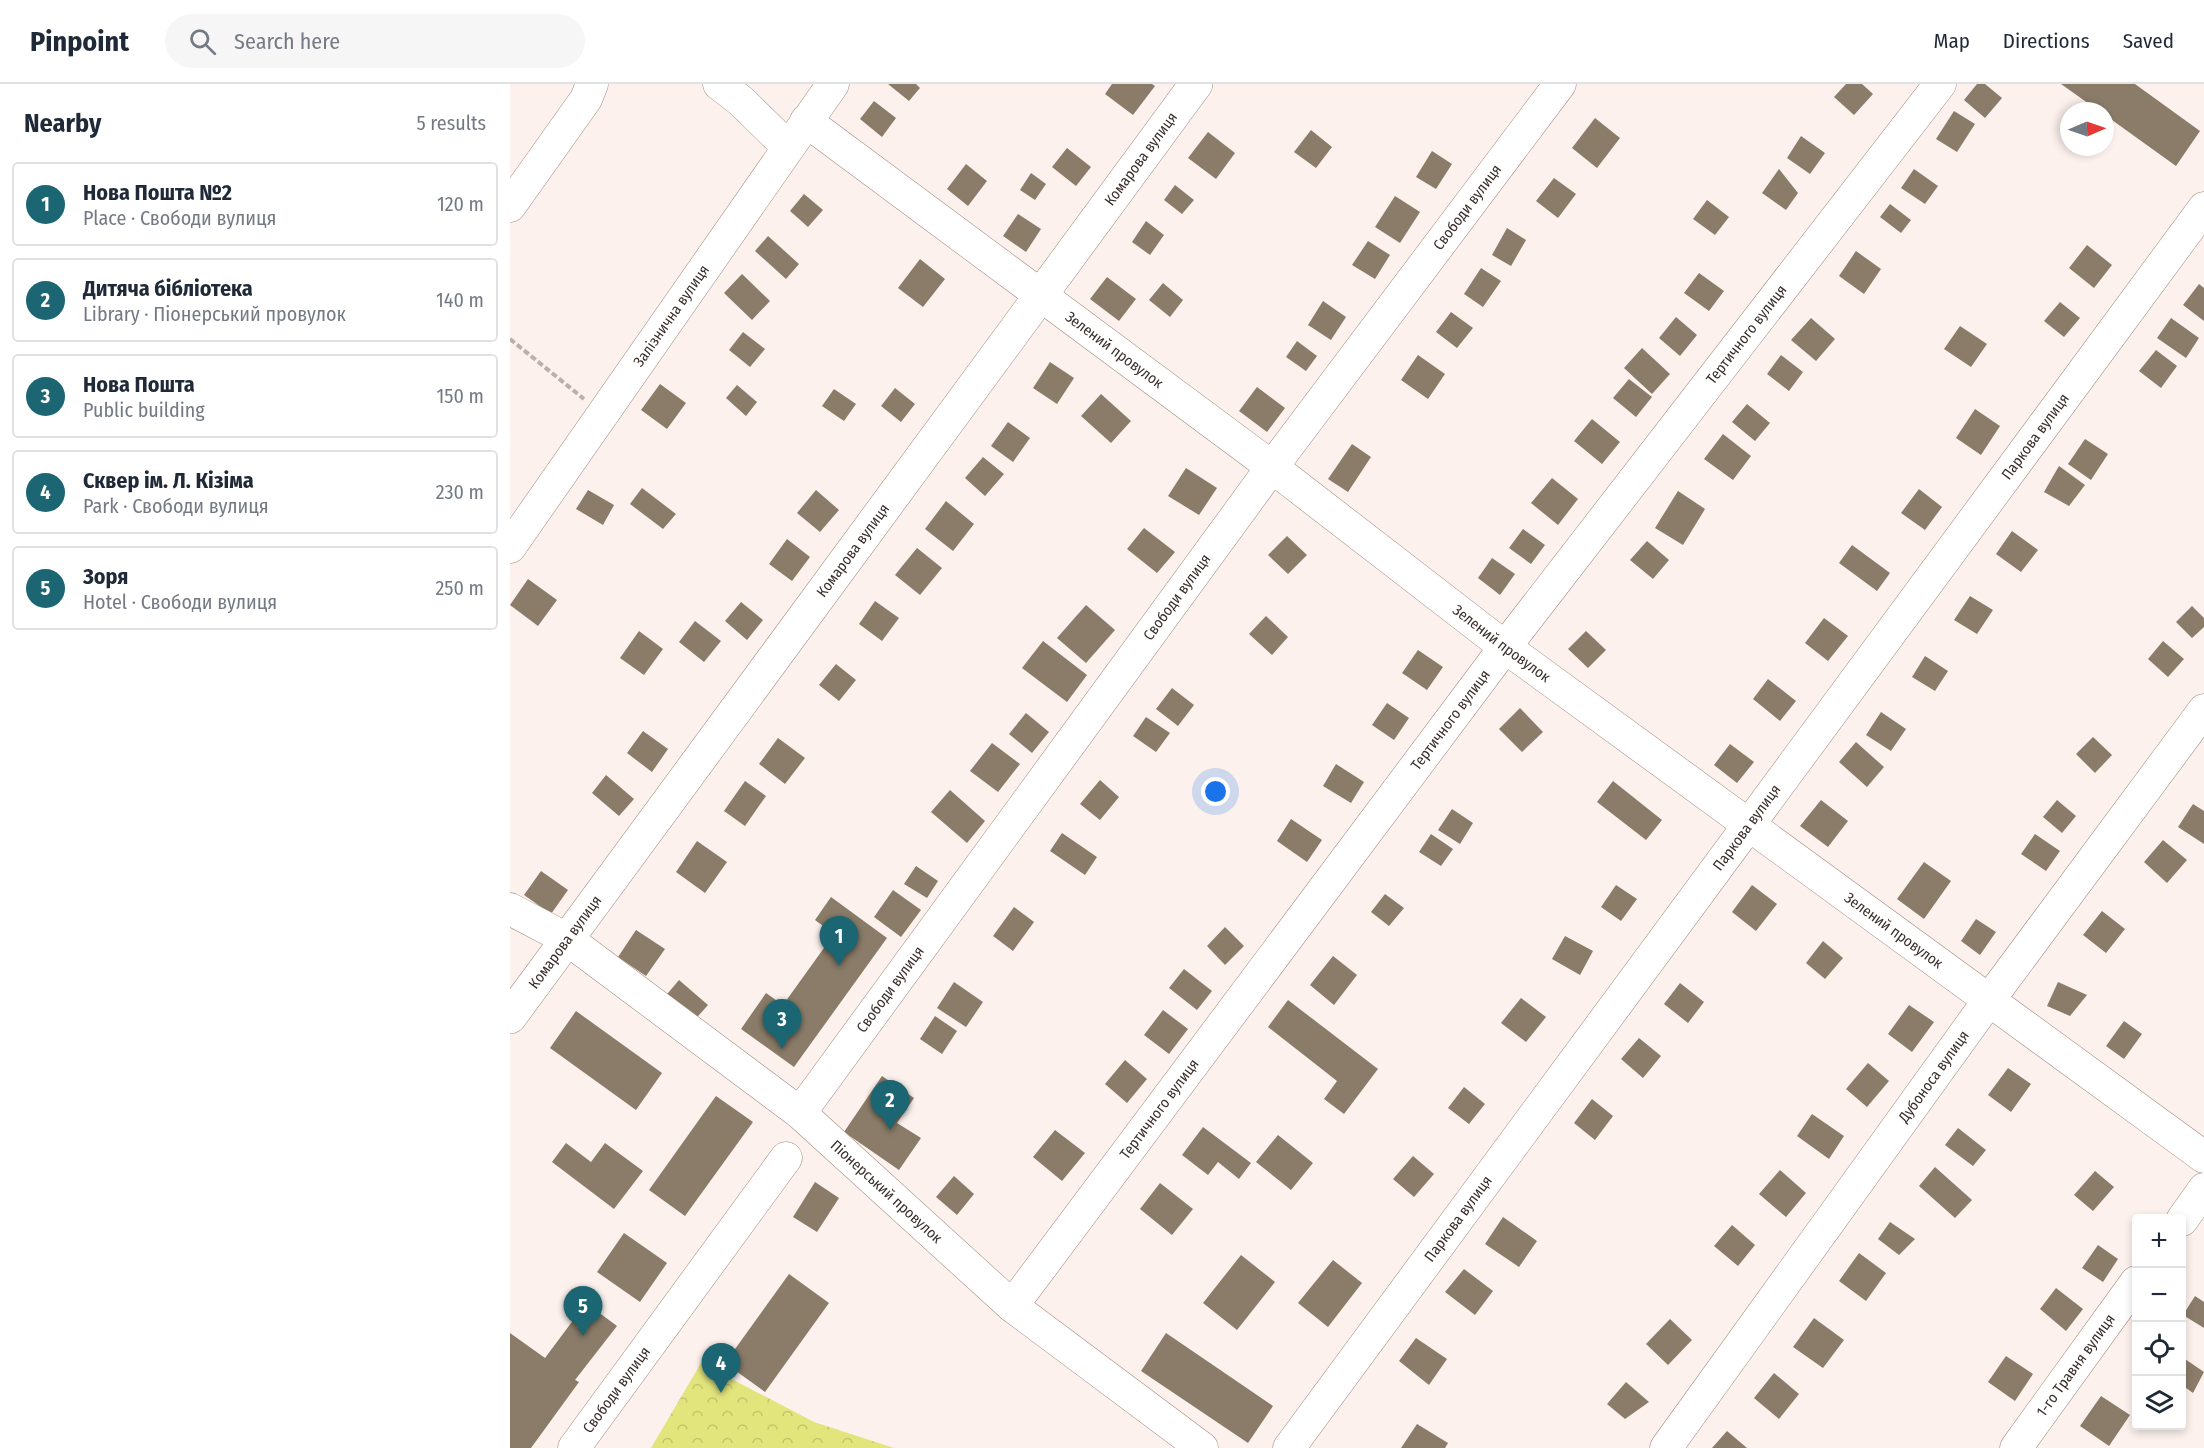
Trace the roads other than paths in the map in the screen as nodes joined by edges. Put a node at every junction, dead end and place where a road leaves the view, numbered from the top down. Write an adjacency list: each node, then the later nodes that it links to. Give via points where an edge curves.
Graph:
1 (591, 84): 9 (street, via 586,99)
2 (833, 84): 7 (street, Залізнична вулиця)
3 (1196, 84): 11 (main road, Комарова вулиця)
4 (1560, 84): 12 (street, Свободи вулиця)
5 (1940, 84): 14 (street, Тертичного вулиця)
6 (732, 90): 8 (street)
7 (806, 121): 8 (street, Залізнична вулиця); 11 (street, Зелений провулок)
8 (788, 147): 13 (street, Залізнична вулиця)
9 (510, 206)
10 (2204, 208): 16 (street, Паркова вулиця)
11 (1039, 295): 12 (street, Зелений провулок); 18 (main road, Комарова вулиця)
12 (1272, 467): 14 (street, Зелений провулок); 21 (street, Свободи вулиця)
13 (510, 547)
14 (1505, 647): 16 (street, Зелений провулок); 27 (street, Тертичного вулиця)
15 (2204, 710): 19 (street, Дубоноса вулиця)
16 (1749, 824): 19 (street, Зелений провулок); 30 (street, Паркова вулиця)
17 (510, 909): 18 (street, Піонерський провулок)
18 (567, 939): 20 (main road, Комарова вулиця); 21 (street, Піонерський провулок)
19 (1989, 1000): 22 (street, Зелений провулок); 31 (street, Дубоноса вулиця)
20 (510, 1017)
21 (800, 1113): 27 (street, Піонерський провулок)
22 (2204, 1157)
23 (786, 1158): 28 (street, Свободи вулиця)
24 (2204, 1190): 25 (street)
25 (2186, 1214)
26 (2132, 1288): 32 (street, 1-го Травня вулиця)
27 (1012, 1306): 29 (street, Піонерський провулок)
28 (574, 1448)
29 (1202, 1448)
30 (1289, 1448)
31 (1666, 1448)
32 (2016, 1448)

